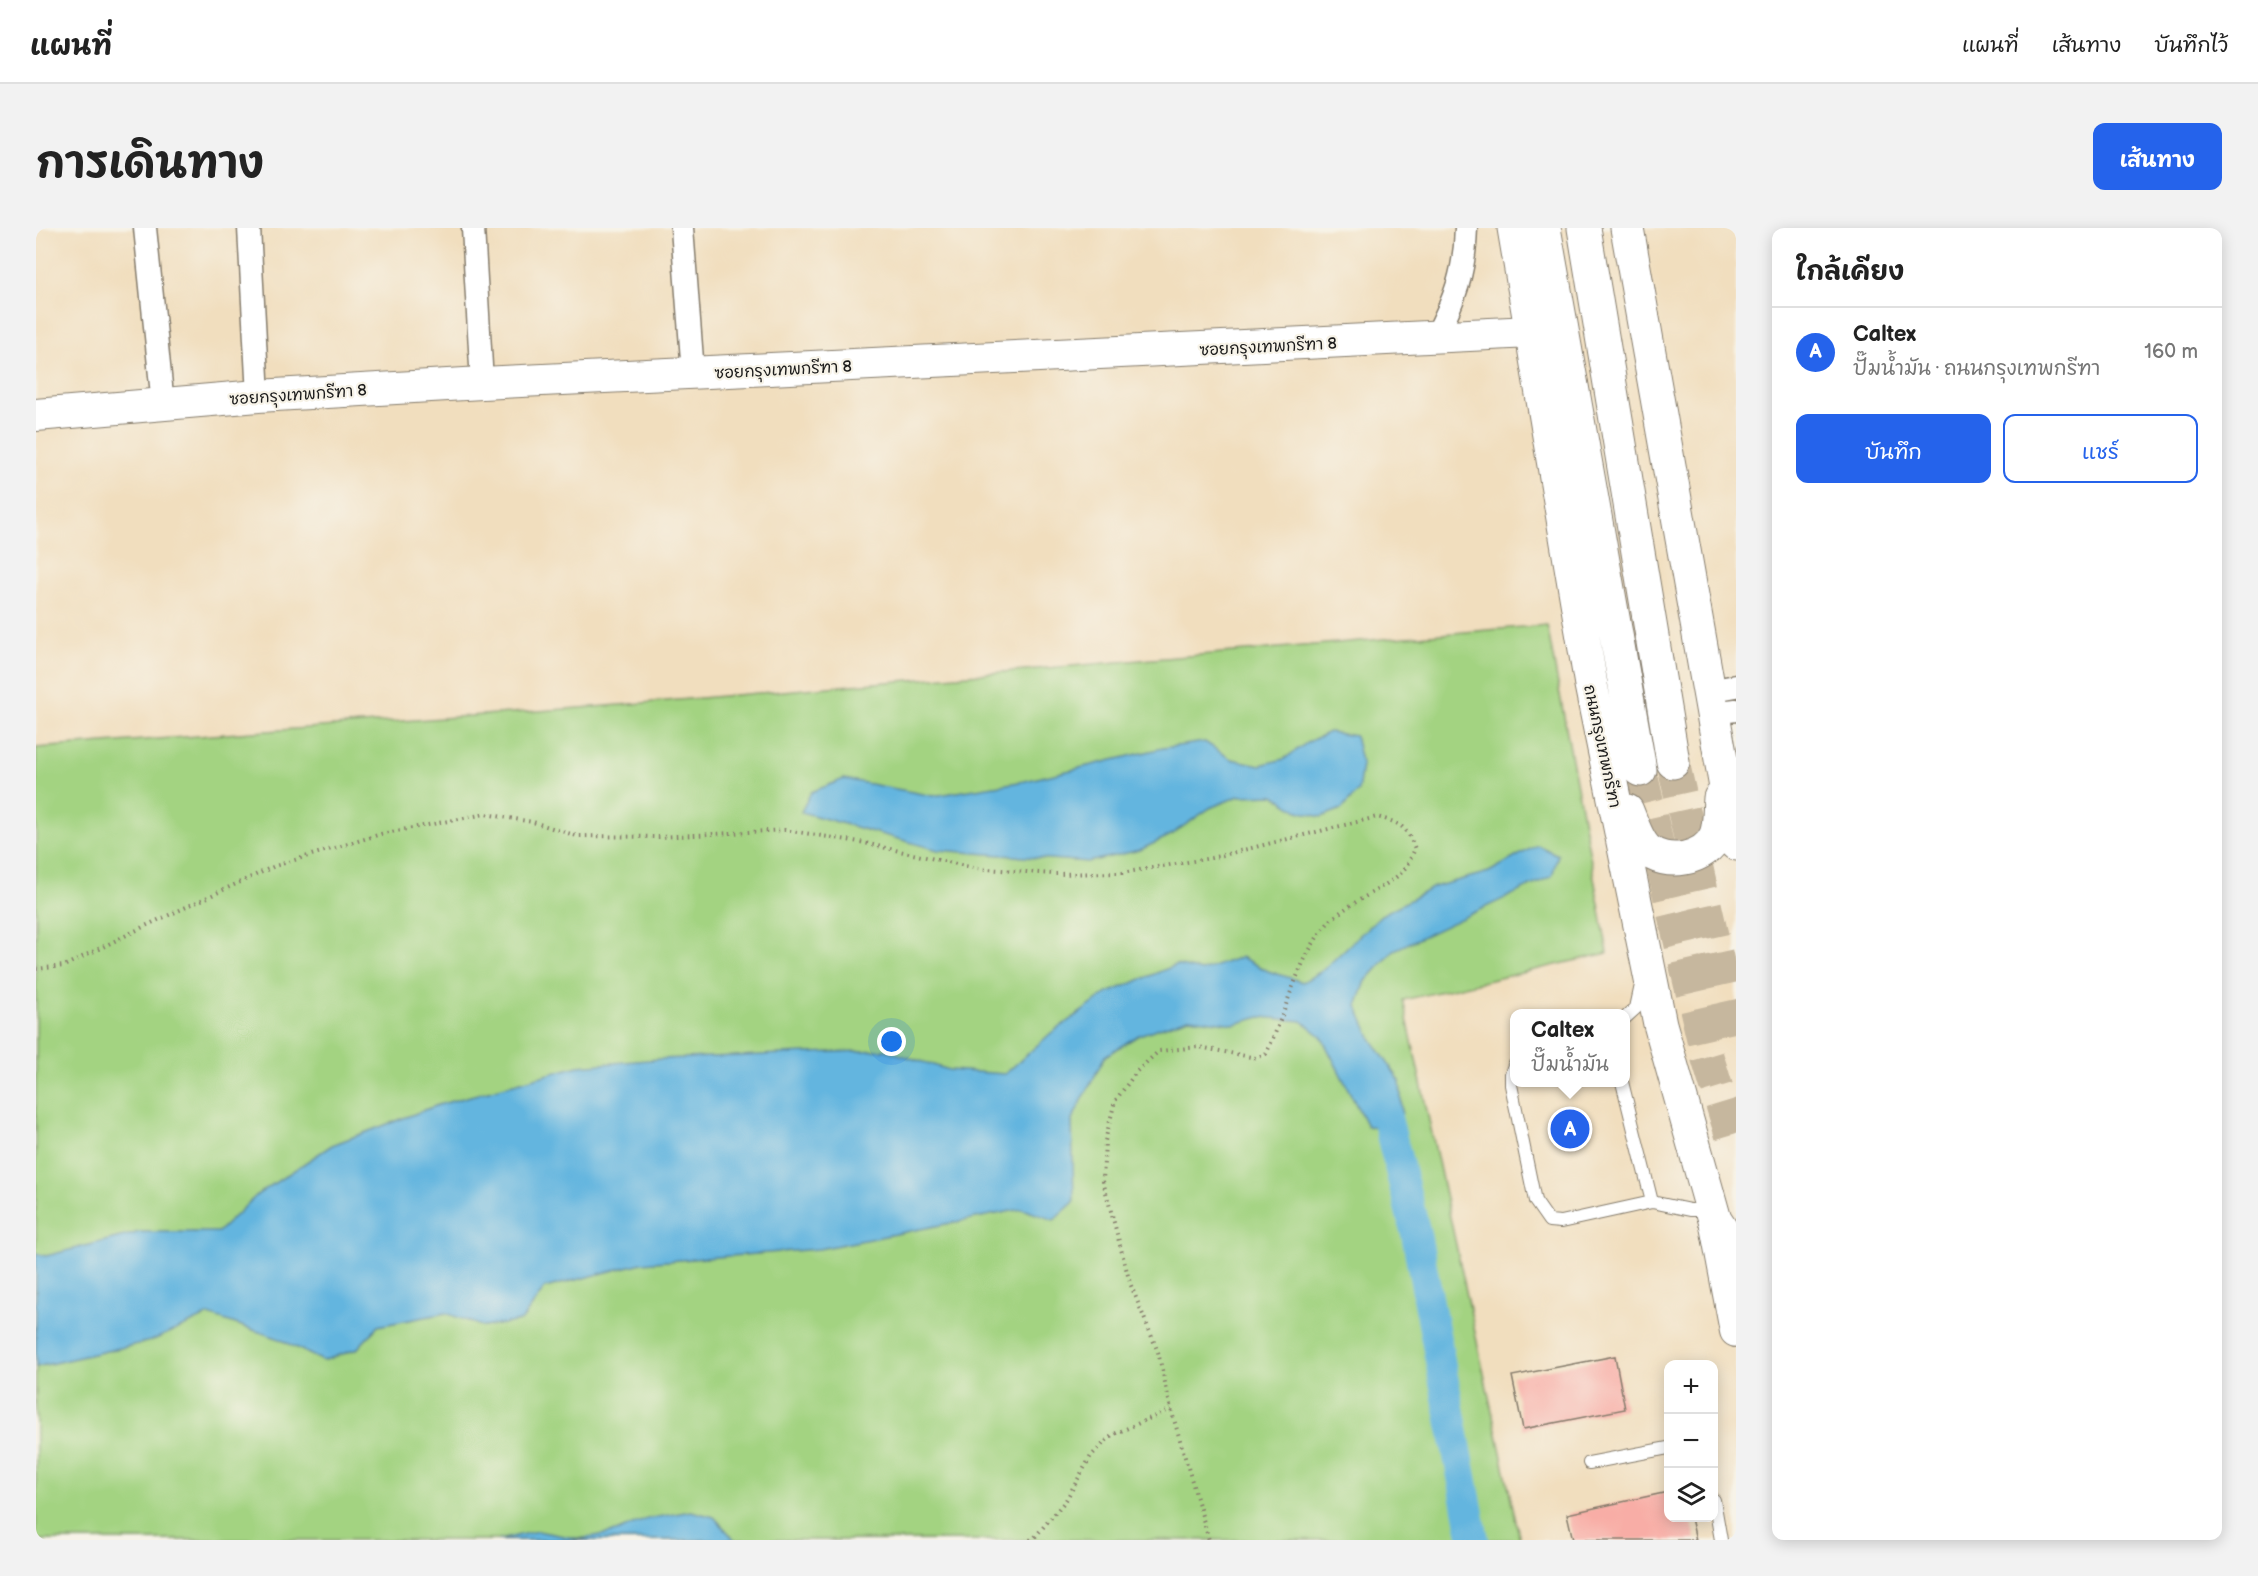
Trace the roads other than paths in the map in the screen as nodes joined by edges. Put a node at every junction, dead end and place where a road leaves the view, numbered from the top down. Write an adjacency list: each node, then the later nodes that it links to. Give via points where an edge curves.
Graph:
1 (145, 228): 15 (street)
2 (249, 228): 14 (street)
3 (473, 228): 13 (street)
4 (682, 228): 12 (street)
5 (1466, 228): 11 (street, via 1466,250 1454,302)
6 (1514, 228): 10 (main road, ถนนกรุงเทพกรีฑา)
7 (1544, 228): 20 (main road, ถนนกรุงเทพกรีฑา)
8 (1584, 228): 19 (main road)
9 (1627, 228): 17 (main road)
10 (1531, 332): 11 (street, ซอยกรุงเทพกรีฑา 8); 20 (main road, ถนนกรุงเทพกรีฑา, via 1590,686)
11 (1435, 338): 12 (street, ซอยกรุงเทพกรีฑา 8)
12 (693, 373): 13 (street, ซอยกรุงเทพกรีฑา 8)
13 (482, 383): 14 (street, ซอยกรุงเทพกรีฑา 8)
14 (258, 396): 15 (street, ซอยกรุงเทพกรีฑา 8)
15 (163, 405): 16 (street, ซอยกรุงเทพกรีฑา 8)
16 (36, 415)
17 (1723, 700): 18 (main road)
18 (1720, 757): 20 (main road, via 1715,838 1696,855 1678,859 1665,859 1645,849); 21 (main road)
19 (1673, 762)
20 (1624, 771): 22 (main road, ถนนกรุงเทพกรีฑา)
21 (1736, 844)
22 (1646, 952): 23 (lane, via 1636,1008); 27 (main road, ถนนกรุงเทพกรีฑา, via 1660,1024)
23 (1630, 1014)
24 (1511, 1087): 26 (lane, via 1535,1201 1549,1221 1561,1222)
25 (1623, 1087): 26 (lane)
26 (1652, 1202): 27 (lane)
27 (1713, 1215): 28 (main road, ถนนกรุงเทพกรีฑา); 29 (street)
28 (1736, 1252)
29 (1736, 1331)
30 (1664, 1449): 31 (lane)
31 (1589, 1463)
32 (1717, 1522): 33 (lane)
33 (1721, 1540)

